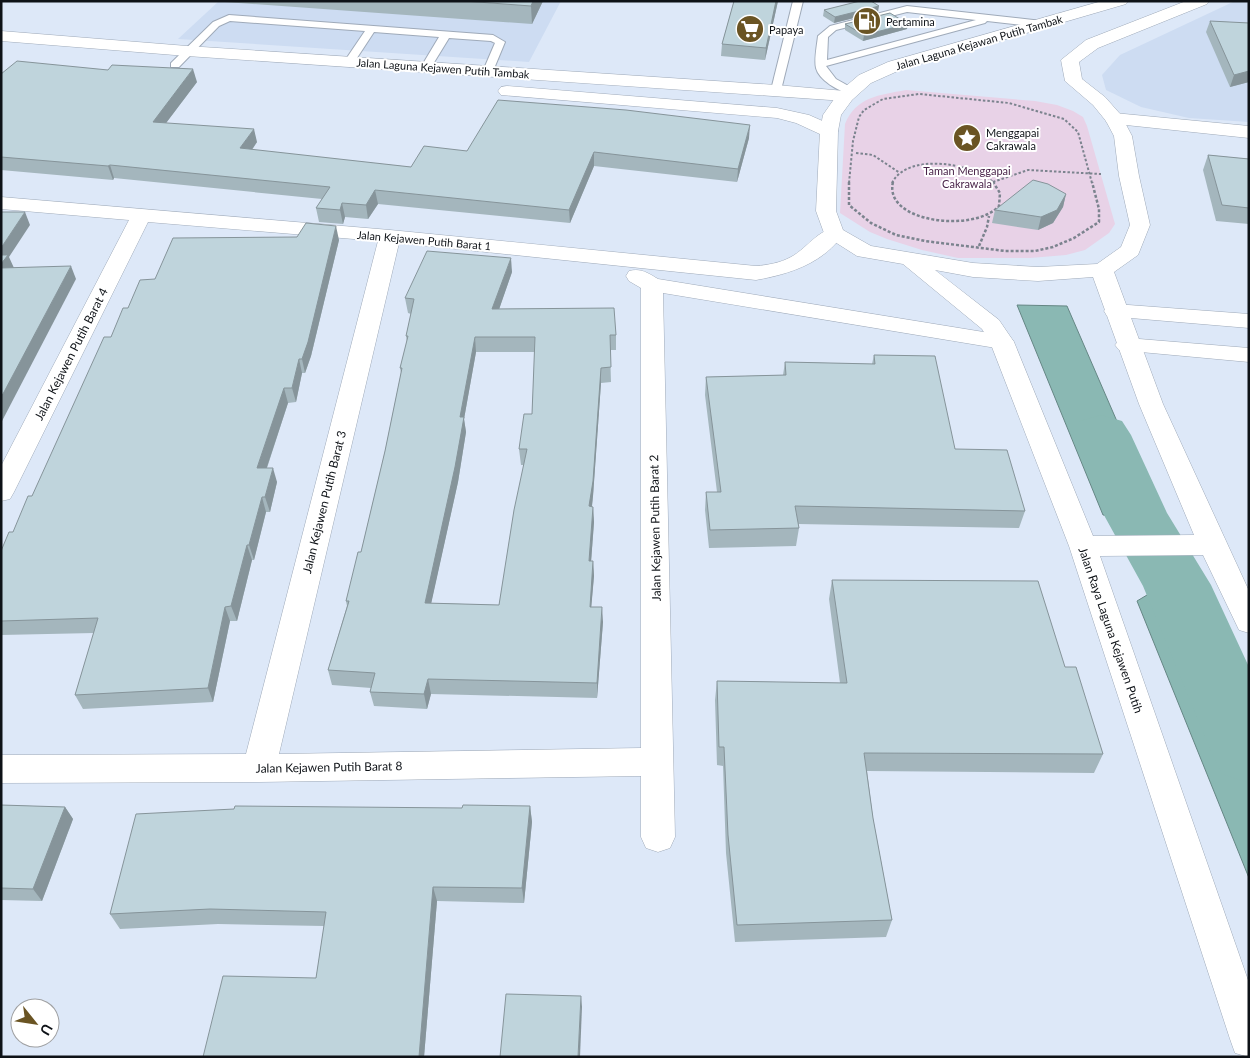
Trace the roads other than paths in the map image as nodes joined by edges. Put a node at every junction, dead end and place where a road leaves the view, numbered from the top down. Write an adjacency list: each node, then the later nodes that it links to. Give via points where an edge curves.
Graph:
1 (798, 1): 20 (lane)
2 (1120, 1): 5 (street, Jalan Laguna Kejawan Putih Tambak)
3 (1202, 1): 22 (street, via 1092,44 1070,60 1074,81 1099,101)
4 (988, 19): 5 (lane); 13 (lane); 13 (lane, via 907,9 842,25 830,29 823,36)
5 (1042, 24): 21 (street, Jalan Laguna Kejawan Putih Tambak, via 894,66 865,79)
6 (371, 29): 7 (lane); 9 (lane, via 229,18 216,24); 12 (lane)
7 (446, 34): 15 (lane); 17 (lane, via 500,41)
8 (1, 36): 9 (street, Jalan Laguna Kejawen Putih Tambak)
9 (187, 51): 11 (street, Jalan Laguna Kejawen Putih Tambak); 14 (lane)
10 (1, 52): 14 (street)
11 (256, 56): 12 (street, Jalan Laguna Kejawen Putih Tambak); 16 (street)
12 (349, 62): 15 (street, Jalan Laguna Kejawen Putih Tambak)
13 (820, 64): 21 (lane, via 828,78)
14 (175, 65): 16 (street)
15 (426, 67): 17 (street, Jalan Laguna Kejawen Putih Tambak)
16 (245, 71): 18 (street)
17 (488, 71): 20 (street, Jalan Laguna Kejawen Putih Tambak)
18 (314, 76)
19 (492, 90): 24 (street, Jalan Laguna Kejawen Putih Tambak, via 777,112 802,119)
20 (776, 90): 21 (street, Jalan Laguna Kejawen Putih Tambak)
21 (848, 94): 24 (street, via 832,114)
22 (1119, 128): 23 (street); 25 (street); 32 (street, via 1140,225 1130,250)
23 (1249, 132)
24 (829, 140): 28 (street, via 826,211)
25 (1249, 148)
26 (1, 203): 27 (street, Jalan Kejawen Putih Barat 1)
27 (141, 216): 29 (street, Jalan Kejawen Putih Barat 1); 39 (street, Jalan Kejawen Putih Barat 4)
28 (834, 233): 30 (street, Jalan Kejawen Putih Barat 1, via 807,259 778,270 756,273); 31 (street, via 865,251)
29 (390, 236): 30 (street, Jalan Kejawen Putih Barat 1); 44 (street, Jalan Kejawen Putih Barat 3)
30 (592, 256): 33 (street)
31 (910, 261): 32 (street, via 972,270 1038,274); 36 (street, Jalan Raya Laguna Kejawen Putih, via 991,325)
32 (1102, 270): 34 (street)
33 (652, 285): 36 (street); 43 (street, Jalan Kejawen Putih Barat 2)
34 (1114, 310): 35 (street); 37 (street)
35 (1249, 321)
36 (1002, 342): 41 (street, Jalan Raya Laguna Kejawen Putih)
37 (1127, 345): 38 (street); 40 (street)
38 (1249, 355)
39 (1, 492)
40 (1212, 545): 41 (street); 42 (street)
41 (1083, 546): 47 (street, Jalan Raya Laguna Kejawen Putih)
42 (1249, 622)
43 (657, 762): 44 (street, Jalan Kejawen Putih Barat 8); 46 (street, Jalan Kejawen Putih Barat 2)
44 (259, 768): 45 (street, Jalan Kejawen Putih Barat 8)
45 (1, 769)
46 (658, 837)
47 (1249, 1039)

